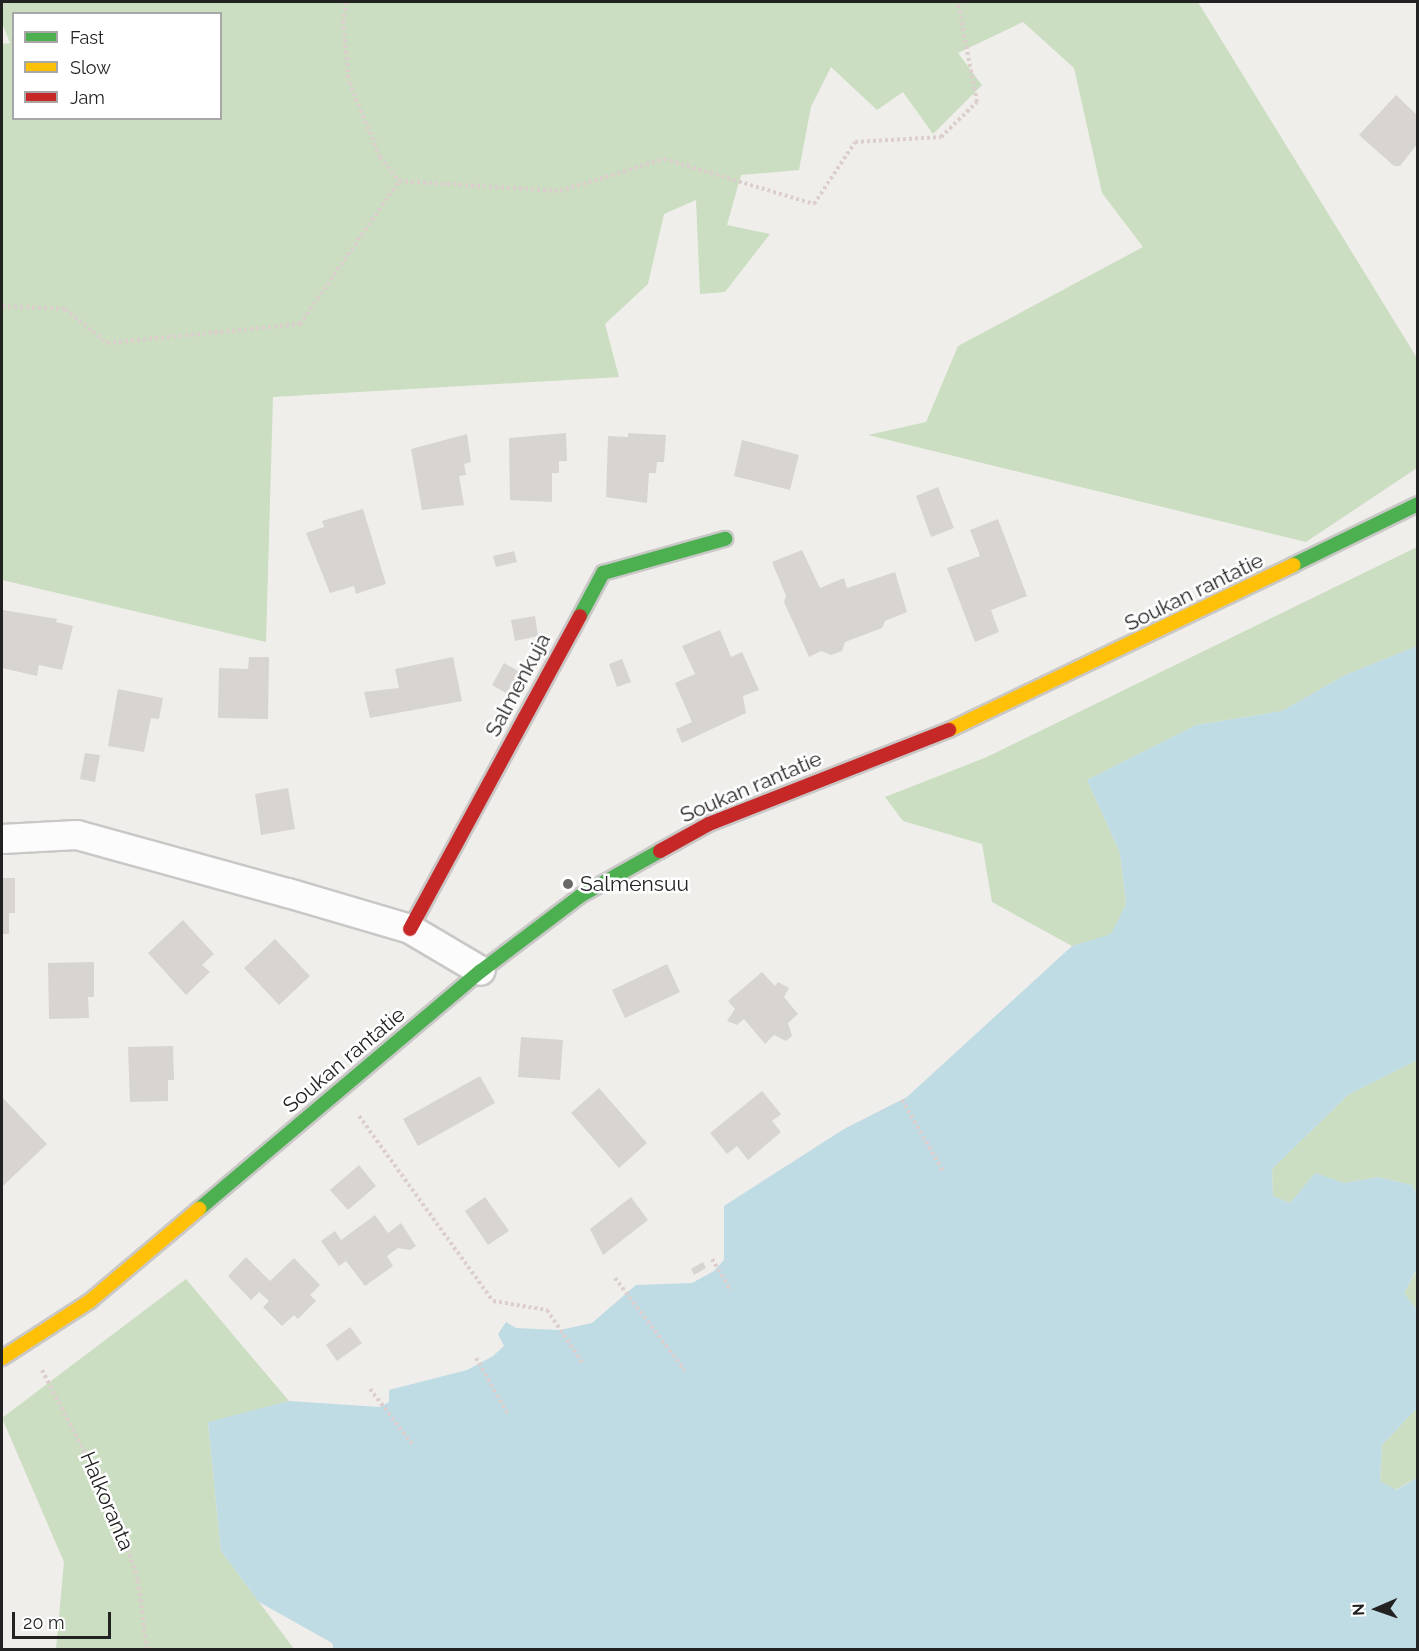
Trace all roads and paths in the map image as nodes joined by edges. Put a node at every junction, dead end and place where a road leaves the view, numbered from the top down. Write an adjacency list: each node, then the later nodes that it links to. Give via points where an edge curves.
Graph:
1 (347, 2): 3 (path, via 343,21 349,82 380,157)
2 (958, 2): 3 (path, via 977,102 941,137 855,142 814,204 664,159 561,191)
3 (399, 181): 4 (path, via 300,324 107,343 65,309)
4 (2, 306)
5 (1418, 504): 9 (street, Soukan rantatie, via 972,721 709,824 580,896)
6 (725, 539): 8 (street, Salmenkuja, via 603,573)
7 (2, 839): 8 (street, via 77,835)
8 (410, 929): 9 (street)
9 (481, 971): 16 (street, Soukan rantatie, via 90,1301)
10 (902, 1100): 12 (path)
11 (355, 1112): 19 (path, via 493,1301 547,1310)
12 (943, 1171)
13 (712, 1259): 15 (path)
14 (615, 1278): 20 (path)
15 (731, 1291)
16 (2, 1358)
17 (476, 1358): 22 (path)
18 (38, 1364): 24 (path, Halkoranta, via 73,1423 117,1514 138,1581)
19 (584, 1365)
20 (685, 1371)
21 (370, 1389): 23 (path)
22 (508, 1414)
23 (413, 1445)
24 (147, 1650)

